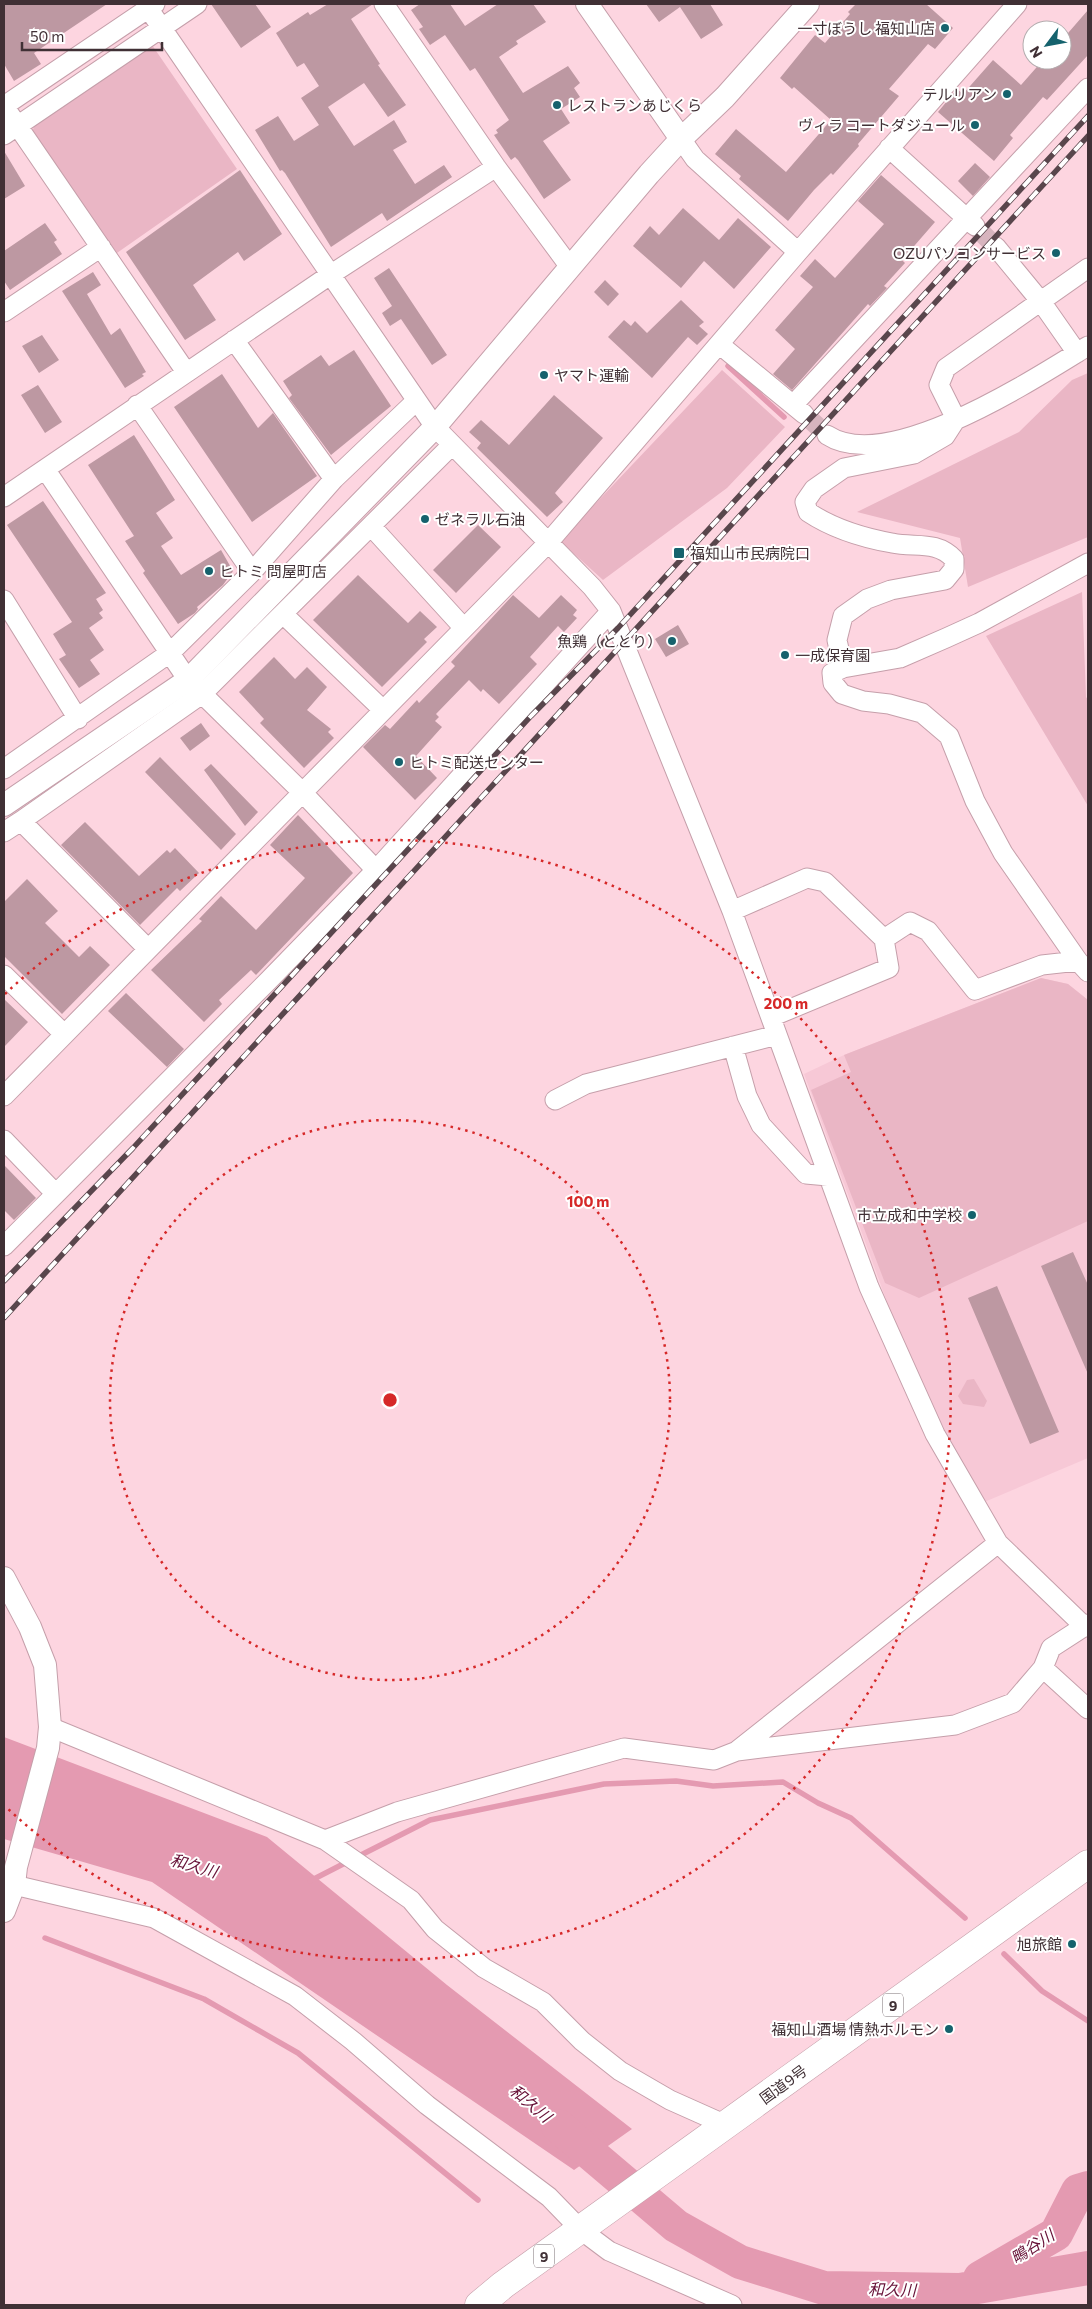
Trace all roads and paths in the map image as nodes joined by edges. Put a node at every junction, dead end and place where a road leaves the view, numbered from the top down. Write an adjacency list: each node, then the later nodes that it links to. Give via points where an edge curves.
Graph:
1 (197, 4): 7 (street)
2 (384, 4): 13 (street)
3 (587, 4): 11 (street)
4 (808, 4): 11 (street, via 726,97)
5 (1017, 4): 12 (street)
6 (152, 6): 7 (street); 9 (street)
7 (162, 28): 10 (street); 20 (street)
8 (1088, 88): 14 (street)
9 (4, 106): 10 (street)
10 (11, 130): 15 (street)
11 (681, 139): 17 (street, via 695,159); 18 (street)
12 (889, 148): 14 (street); 17 (street)
13 (496, 167): 18 (street); 20 (street)
14 (971, 223): 24 (street, via 798,410)
15 (101, 248): 22 (street); 26 (street)
16 (996, 248): 21 (street)
17 (798, 252): 24 (street)
18 (570, 267): 30 (street)
19 (1088, 268): 21 (street)
20 (330, 275): 23 (street); 27 (street)
21 (1042, 303): 25 (street); 29 (street, via 946,368 939,385)
22 (4, 312)
23 (234, 340): 26 (street); 34 (street)
24 (719, 344): 37 (street)
25 (1083, 349): 29 (street, via 1032,382)
26 (186, 372): 28 (street)
27 (416, 401): 30 (street); 34 (street)
28 (137, 405): 33 (street); 39 (street)
29 (956, 420): 31 (street, via 884,445 836,441); 45 (street, via 945,436 914,454 844,468 814,489 804,502 808,512 839,528 893,544 931,545 948,552 954,559 954,569 945,580 891,590 867,599 843,616 837,640)
30 (435, 427): 32 (street); 46 (street)
31 (827, 435)
32 (452, 446): 36 (street); 37 (street)
33 (45, 469): 35 (street); 44 (street)
34 (334, 479): 39 (street)
35 (4, 497)
36 (371, 526): 42 (street); 43 (street)
37 (547, 544): 41 (street); 43 (street)
38 (1088, 563): 45 (street, via 979,623 900,658)
39 (252, 572): 44 (street)
40 (4, 600): 48 (street)
41 (611, 611): 54 (street); 55 (street)
42 (283, 614): 46 (street); 47 (street)
43 (463, 627): 47 (street)
44 (171, 652): 46 (street); 48 (street)
45 (843, 668): 58 (street, via 832,673 833,684 842,694 922,713 949,736 975,801 1003,853)
46 (195, 687): 50 (street); 51 (street); 52 (street)
47 (382, 709): 50 (street)
48 (78, 719): 49 (street)
49 (4, 769)
50 (302, 792): 54 (street); 57 (street)
51 (4, 805)
52 (21, 821): 53 (street); 57 (street)
53 (4, 832)
54 (376, 870): 68 (street)
55 (732, 911): 56 (street, via 807,878 825,882); 60 (street)
56 (884, 939): 58 (street, via 910,922 928,931 975,990 1042,965); 60 (street, via 889,968)
57 (147, 948): 61 (street)
58 (1083, 966)
59 (4, 975): 61 (street)
60 (772, 1017): 62 (street)
61 (64, 1034): 64 (street)
62 (778, 1034): 63 (street); 67 (street)
63 (734, 1046): 65 (street, via 586,1084); 67 (street, via 747,1096 762,1125 806,1174)
64 (4, 1096)
65 (555, 1100)
66 (4, 1140): 68 (street)
67 (828, 1176): 70 (street, via 869,1287 935,1434)
68 (55, 1193): 69 (street)
69 (4, 1246)
70 (998, 1543): 72 (street); 76 (street)
71 (4, 1578): 75 (street, via 30,1627 45,1665)
72 (1087, 1626): 73 (street, via 1051,1648)
73 (1043, 1668): 74 (street); 76 (street, via 1013,1703 955,1725)
74 (1088, 1709)
75 (49, 1738): 77 (street); 79 (street)
76 (737, 1751): 77 (street, via 714,1760 624,1748 396,1812)
77 (325, 1840): 81 (street, via 411,1900 435,1929 484,1968 543,2002 582,2041 620,2071 670,2100)
78 (1088, 1864): 81 (highway, 国道9号 / 9)
79 (15, 1876): 80 (street); 82 (street, via 154,1918 295,1996 427,2105 549,2197)
80 (4, 1911)
81 (726, 2125): 82 (highway, 国道9号 / 9)
82 (581, 2230): 83 (highway, 国道9号 / 9); 84 (street, via 609,2251)
83 (478, 2305)
84 (732, 2305)

